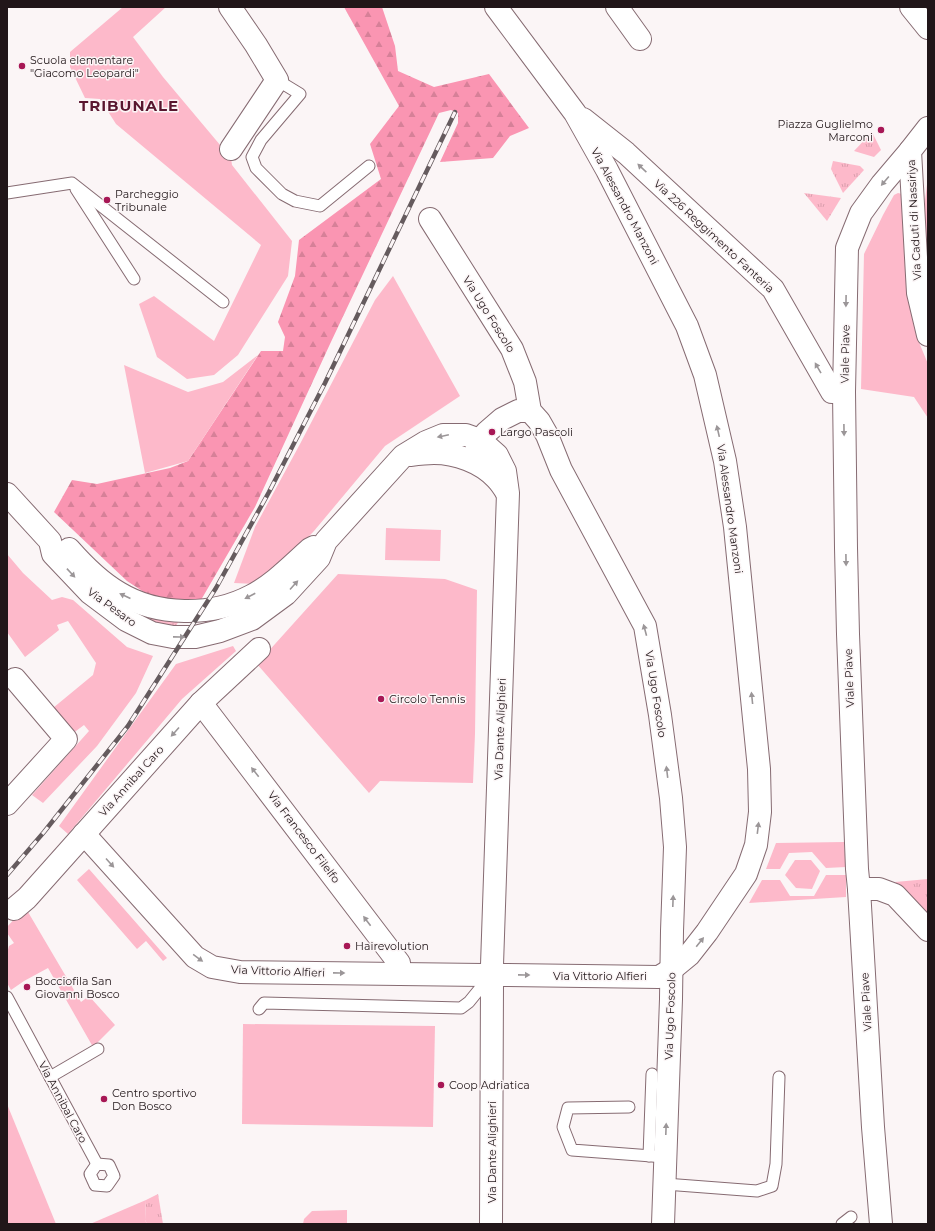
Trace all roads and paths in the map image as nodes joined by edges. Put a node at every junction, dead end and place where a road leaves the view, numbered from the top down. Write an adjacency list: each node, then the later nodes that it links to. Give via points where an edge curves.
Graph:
1 (230, 7): 7 (street)
2 (496, 7): 8 (street, Via Alessandro Manzoni)
3 (617, 7): 6 (street)
4 (910, 7): 5 (street)
5 (928, 28)
6 (640, 39)
7 (277, 80): 10 (street); 12 (lane, via 300,94 261,140 252,157 256,168 282,194 296,201 320,206)
8 (575, 113): 19 (street, Via 226 Reggimento Fanteria, one-way to 8, via 832,392 773,289 626,153); 34 (street, Via Alessandro Manzoni, one-way to 8, via 689,955 707,932 746,874 756,845 760,812 759,769 735,528 725,461 710,397 687,326)
9 (928, 128): 11 (street)
10 (231, 149)
11 (910, 151): 18 (street, Via Caduti di Nassiriya, via 918,293); 19 (street, Viale Piave, one-way to 19, via 861,213 847,248)
12 (369, 166)
13 (72, 182): 14 (lane); 16 (lane); 17 (lane)
14 (7, 193)
15 (430, 219): 20 (street, Via Ugo Foscolo, via 512,349 525,382)
16 (134, 279)
17 (223, 302)
18 (928, 335)
19 (844, 392): 31 (street, Viale Piave, one-way to 31, via 848,634)
20 (530, 411): 21 (street, via 518,411 502,419); 34 (street, Via Ugo Foscolo, one-way to 20, via 675,847 660,715 645,626 561,470 547,435)
21 (480, 440): 22 (street, Via Pesaro, one-way to 22, via 466,435 443,435); 23 (street); 24 (street, via 497,455 505,471)
22 (402, 456): 23 (street, via 435,453); 25 (street, Via Pesaro, via 326,541 319,558 286,594 252,619 195,637 173,637 152,633 126,620 90,593 53,554 50,541)
23 (472, 461): 24 (street, via 496,477)
24 (508, 493): 36 (street, Via Dante Alighieri)
25 (7, 494)
26 (259, 649): 28 (street, Via Annibal Caro)
27 (15, 679): 29 (street, via 66,739)
28 (201, 703): 30 (street, Via Annibal Caro, one-way to 30); 35 (street, Via Francesco Filelfo, one-way to 28, via 400,963)
29 (7, 804)
30 (84, 834): 32 (street, Via Annibal Caro, via 27,898); 35 (street, Via Vittorio Alfieri, one-way to 35, via 195,957 212,967 240,972)
31 (859, 890): 33 (street, via 879,889 895,895); 51 (street, Viale Piave, via 873,1128)
32 (10, 912)
33 (928, 930)
34 (672, 969): 36 (street, Via Vittorio Alfieri, one-way to 34, via 659,977); 44 (street, Via Ugo Foscolo, one-way to 34)
35 (400, 974): 36 (street, Via Vittorio Alfieri)
36 (491, 976): 38 (lane, via 461,1008 264,1003); 48 (street, Via Dante Alighieri)
37 (7, 997): 41 (lane, Via Annibal Caro)
38 (259, 1009)
39 (98, 1050): 41 (lane)
40 (652, 1074): 44 (lane)
41 (50, 1077): 45 (lane, Via Annibal Caro)
42 (779, 1077): 46 (lane, via 776,1164 772,1186 757,1190)
43 (629, 1107): 44 (lane, via 568,1108 563,1127 572,1150)
44 (657, 1157): 46 (street, Via Ugo Foscolo)
45 (97, 1164)
46 (665, 1184): 49 (street, Via Ugo Foscolo)
47 (851, 1217): 50 (lane)
48 (491, 1224)
49 (663, 1224)
50 (842, 1224)
51 (882, 1224)

